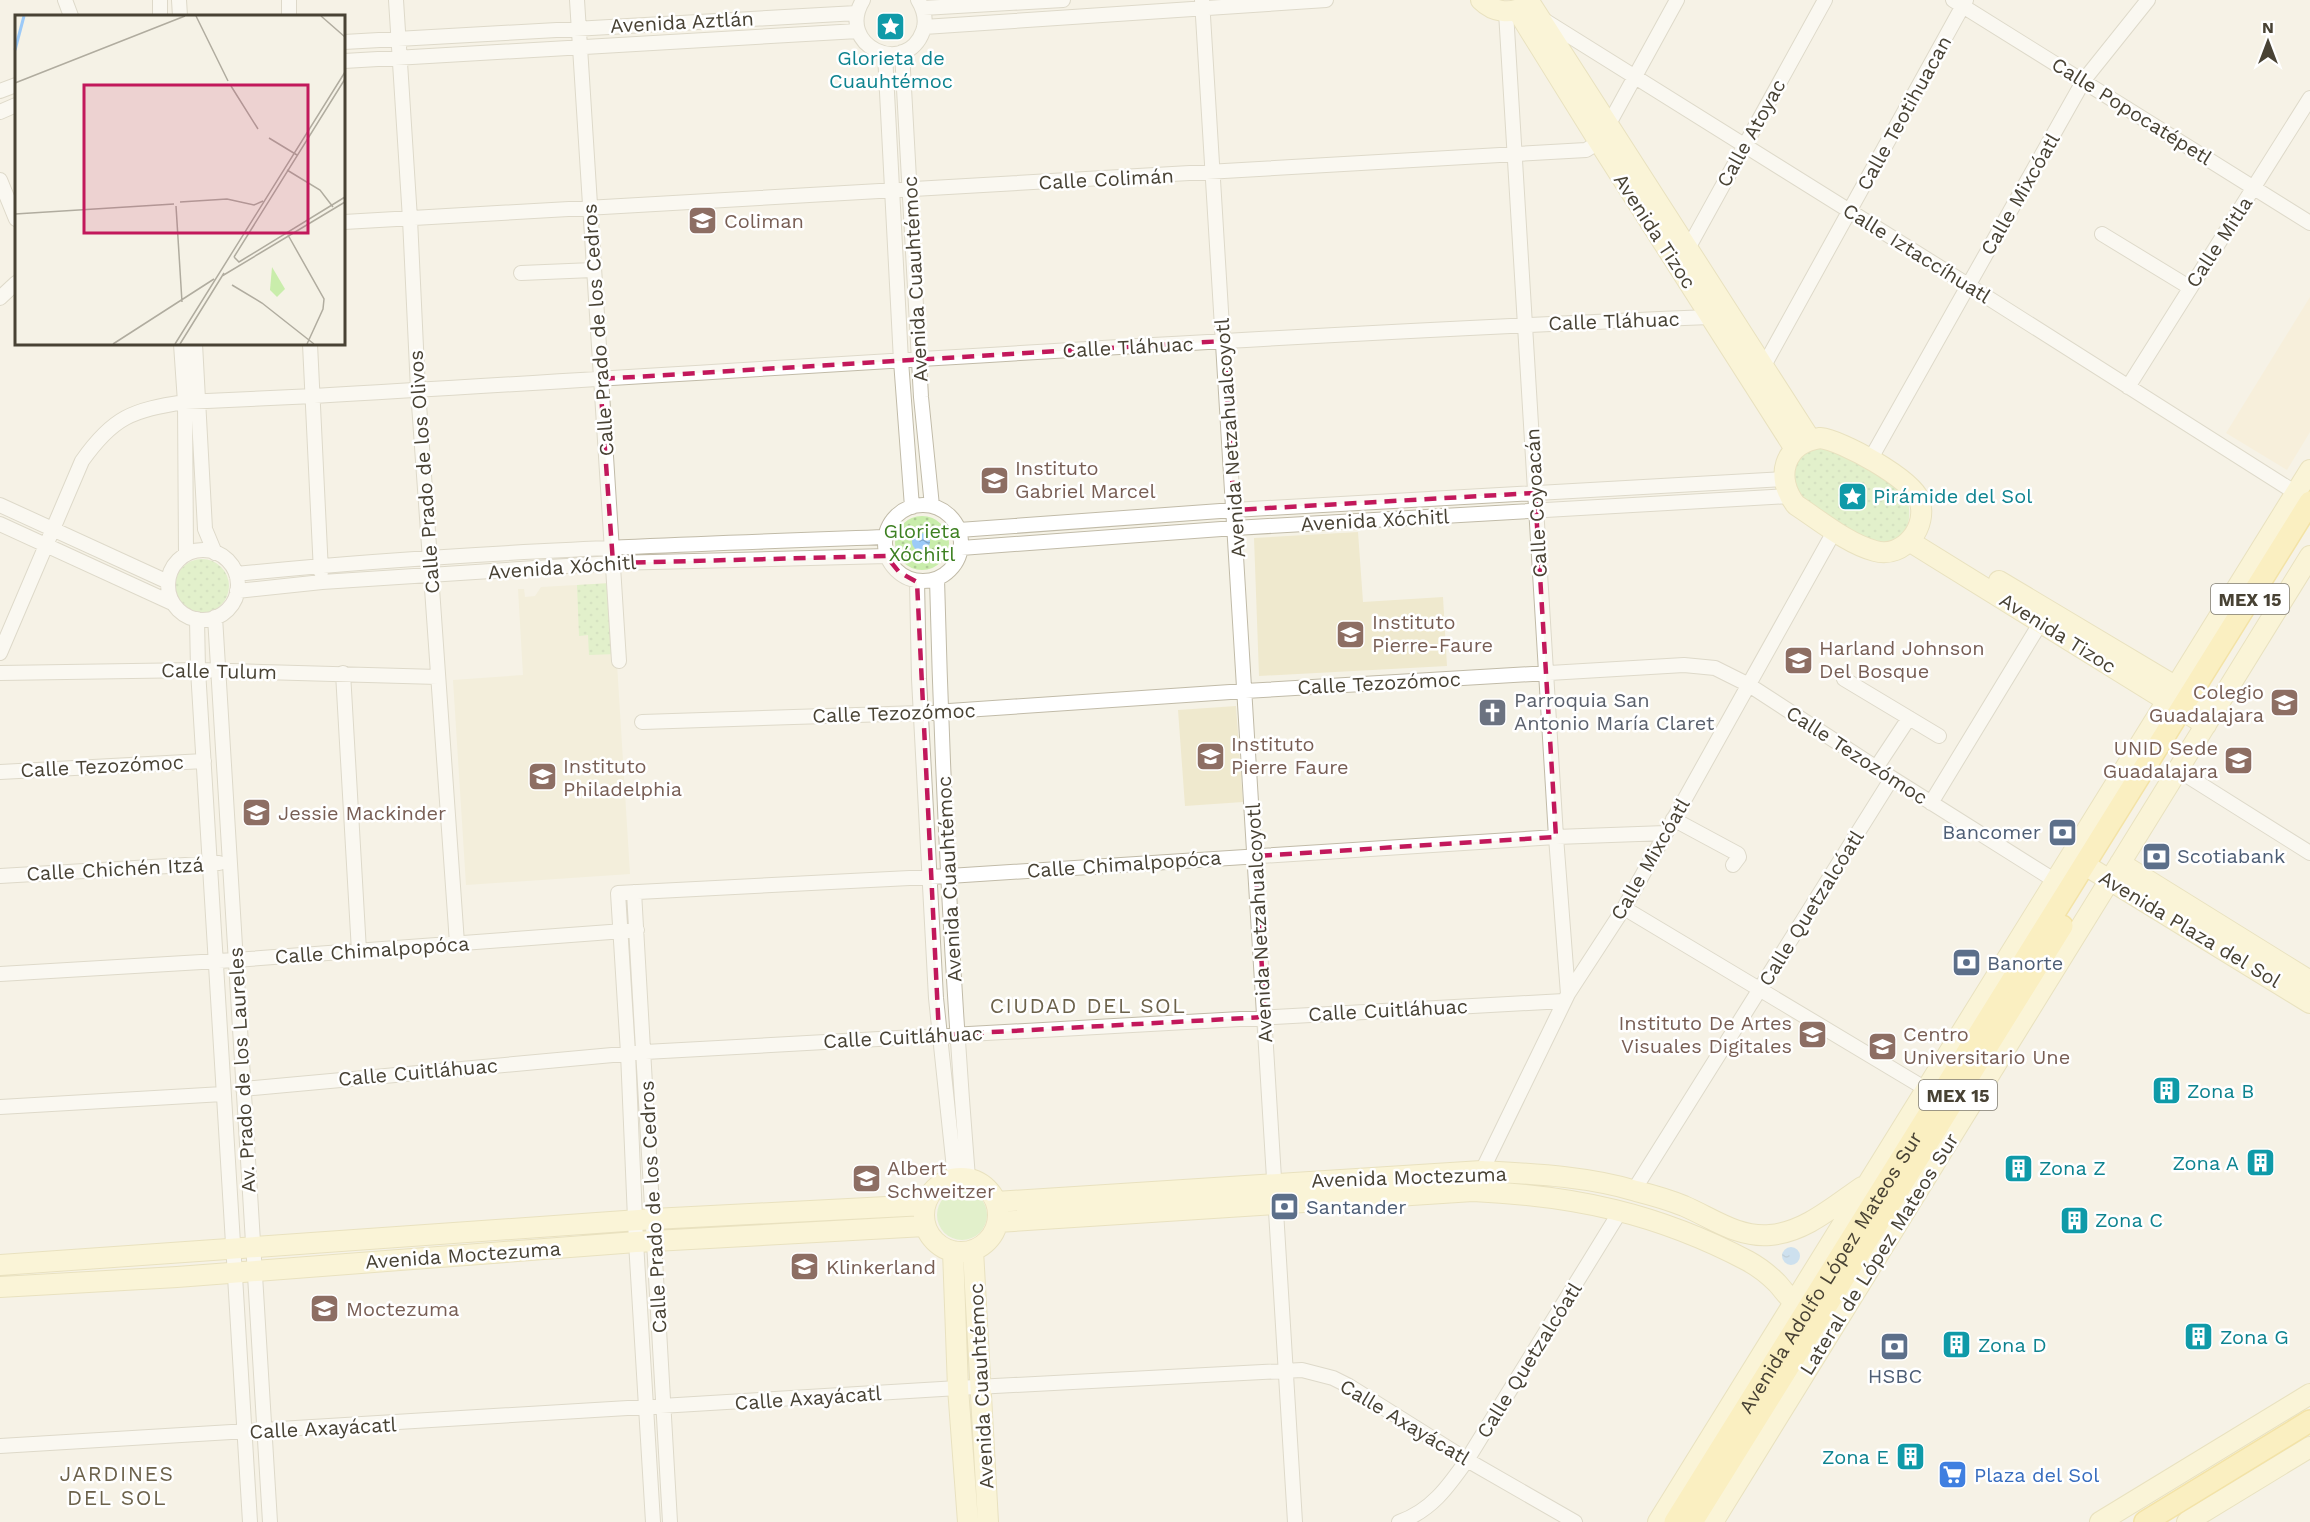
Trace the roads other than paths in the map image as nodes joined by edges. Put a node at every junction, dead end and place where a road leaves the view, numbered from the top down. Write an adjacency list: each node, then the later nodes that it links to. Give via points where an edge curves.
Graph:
1 (65, 0): 17 (street)
2 (179, 0): 18 (street)
3 (289, 0): 19 (street)
4 (396, 0): 23 (street, Calle Prado de los Olivos)
5 (577, 0): 21 (street, Calle Prado de los Cedros)
6 (1063, 0): 13 (street)
7 (1326, 0): 14 (street)
8 (1481, 0): 16 (street, via 1490,7)
9 (1677, 0): 30 (street)
10 (1825, 0): 39 (street, Calle Atoyac)
11 (2148, 0): 31 (street, Calle Mixcóatl)
12 (1961, 2): 31 (street, Calle Popocatépetl); 47 (street, Calle Teotihuacan)
13 (920, 4): 20 (street)
14 (1203, 5): 20 (street); 41 (street, Avenida Netzahualcoyotl)
15 (860, 6): 21 (street, Avenida Aztlán); 22 (street)
16 (1525, 8): 30 (street, Calle Iztaccíhuatl); 37 (street, Avenida Tizoc); 38 (street, Avenida Tizoc); 40 (street, Calle Coyoacán)
17 (71, 15)
18 (180, 15)
19 (290, 15)
20 (924, 27): 26 (street, via 917,42)
21 (579, 28): 23 (street, Avenida Aztlán); 25 (street, Calle Prado de los Cedros)
22 (858, 30): 25 (street, Avenida Aztlán); 27 (street, via 868,46)
23 (398, 39): 24 (street, Avenida Aztlán); 28 (street, Calle Prado de los Olivos)
24 (345, 42)
25 (580, 48): 28 (street, Avenida Aztlán); 46 (street, Calle Prado de los Cedros)
26 (902, 52): 27 (street); 44 (street, Avenida Cuauhtémoc)
27 (885, 54): 43 (street, Avenida Cuauhtémoc)
28 (399, 58): 29 (street, Avenida Aztlán); 49 (street, Calle Prado de los Olivos)
29 (345, 61)
30 (1635, 76): 37 (street); 39 (street, Calle Iztaccíhuatl)
31 (2084, 81): 45 (street, Calle Popocatépetl); 58 (street, Calle Mixcóatl)
32 (15, 85): 33 (street)
33 (0, 91)
34 (2310, 98): 45 (street, Calle Mitla)
35 (15, 105): 36 (street)
36 (0, 112)
37 (1608, 124): 38 (street); 53 (street, Avenida Tizoc)
38 (1599, 142): 40 (street, Calle Colimán, via 1586,150); 54 (street, Avenida Tizoc)
39 (1745, 146): 47 (street, Calle Iztaccíhuatl); 53 (street, Calle Atoyac)
40 (1515, 154): 41 (street, Calle Colimán); 62 (street, Calle Coyoacán)
41 (1213, 173): 44 (street, Calle Colimán); 63 (street, Avenida Netzahualcoyotl)
42 (0, 180): 48 (street)
43 (892, 189): 44 (street, Calle Colimán); 46 (street, Calle Colimán); 68 (street, Avenida Cuauhtémoc)
44 (910, 189): 67 (street, Avenida Cuauhtémoc)
45 (2253, 189): 51 (street, Calle Popocatépetl); 59 (street, Calle Mitla)
46 (590, 208): 49 (street, Calle Colimán); 55 (street, Calle Prado de los Cedros)
47 (1850, 211): 58 (street, Calle Iztaccíhuatl); 69 (street, Calle Teotihuacan)
48 (15, 217)
49 (410, 219): 50 (street, Calle Colimán); 73 (street, Calle Prado de los Olivos)
50 (345, 222)
51 (2310, 224)
52 (2102, 234): 59 (street)
53 (1688, 248): 54 (street, Calle Atoyac); 61 (street, Avenida Tizoc)
54 (1678, 266): 61 (street, Avenida Tizoc)
55 (593, 270): 56 (street); 70 (street, Calle Prado de los Cedros)
56 (521, 273)
57 (15, 285): 60 (street)
58 (1968, 285): 72 (street, Calle Iztaccíhuatl); 77 (street, Calle Mixcóatl)
59 (2189, 287): 72 (street, Calle Mitla)
60 (0, 298)
61 (1717, 311): 62 (street, Calle Tláhuac); 69 (street, Avenida Tizoc); 71 (street, Avenida Tizoc)
62 (1525, 325): 63 (street, Calle Tláhuac); 80 (street, Calle Coyoacán)
63 (1224, 341): 67 (street, Calle Tláhuac); 85 (street, Avenida Netzahualcoyotl)
64 (181, 345): 75 (street)
65 (195, 345): 75 (street)
66 (310, 345): 74 (street)
67 (920, 360): 68 (street, Calle Tláhuac); 83 (street, Avenida Cuauhtémoc)
68 (900, 361): 70 (street, Calle Tláhuac); 84 (street, Avenida Cuauhtémoc)
69 (1764, 366): 71 (street, Calle Teotihuacan); 76 (street, Avenida Tizoc)
70 (600, 379): 73 (street, Calle Tláhuac); 96 (street, Calle Prado de los Cedros)
71 (1754, 384): 76 (street, Avenida Tizoc)
72 (2128, 387): 81 (street, Calle Iztaccíhuatl)
73 (418, 390): 74 (street, Calle Tláhuac); 102 (street, Calle Prado de los Olivos)
74 (314, 396): 75 (street, Calle Tláhuac); 104 (street)
75 (191, 401): 89 (street, Calle Tláhuac, via 136,412 115,423 82,461); 98 (street, via 205,529); 99 (street)
76 (1803, 444): 77 (street, via 1832,439); 79 (street, via 1789,457 1784,469)
77 (1870, 460): 93 (street, via 1912,488 1919,499 1921,513)
78 (2310, 470): 81 (street)
79 (1786, 487): 80 (street, Avenida Xóchitl); 86 (street, Avenida Xóchitl); 92 (street, via 1796,505)
80 (1535, 493): 85 (street, Avenida Xóchitl); 86 (street, Calle Coyoacán)
81 (2303, 498): 128 (main road, Avenida Adolfo López Mateos Sur / MEX 15)
82 (0, 505): 89 (street)
83 (932, 506): 84 (street); 91 (street, via 951,517)
84 (912, 507): 94 (street, via 892,522)
85 (1234, 510): 90 (street, Avenida Netzahualcoyotl); 91 (street, Avenida Xóchitl)
86 (1536, 510): 90 (street, Avenida Xóchitl); 123 (street, Calle Coyoacán)
87 (0, 524): 95 (street)
88 (2310, 527): 128 (main road, Avenida Adolfo López Mateos Sur / MEX 15)
89 (53, 528): 95 (street, Calle Tláhuac); 109 (street)
90 (1235, 528): 97 (street, Avenida Xóchitl); 127 (street, Avenida Netzahualcoyotl)
91 (959, 530): 97 (street)
92 (1834, 530): 93 (street, via 1876,552 1901,548); 126 (street, Calle Mixcóatl)
93 (1913, 536): 115 (street, Avenida Tizoc); 116 (street, Avenida Tizoc)
94 (885, 537): 96 (street, Avenida Xóchitl); 100 (street)
95 (46, 544): 112 (street); 117 (street, Calle Tláhuac)
96 (612, 548): 102 (street, Avenida Xóchitl); 103 (street, Calle Prado de los Cedros)
97 (961, 548): 107 (street, via 953,567)
98 (215, 553): 99 (street, via 201,550); 105 (street, via 230,563)
99 (186, 554): 109 (street, via 172,568)
100 (887, 556): 103 (street, Avenida Xóchitl); 108 (street, via 898,572)
101 (2310, 556): 128 (street, Lateral de López Mateos Sur)
102 (429, 559): 104 (street, Avenida Xóchitl); 106 (street, Calle Prado de los Olivos)
103 (613, 563): 106 (street, Avenida Xóchitl); 118 (street, Calle Prado de los Cedros)
104 (320, 566): 105 (street, Avenida Xóchitl); 110 (street)
105 (236, 574): 111 (street)
106 (430, 576): 110 (street, Avenida Xóchitl); 124 (street, Calle Prado de los Olivos)
107 (937, 579): 108 (street); 129 (street, Avenida Cuauhtémoc)
108 (917, 580): 130 (street, Avenida Cuauhtémoc)
109 (168, 582): 112 (street)
110 (322, 582): 111 (street, Avenida Xóchitl)
111 (237, 591): 113 (street, via 232,604)
112 (172, 603): 114 (street, via 185,615)
113 (215, 618): 114 (street); 120 (street, Av. Prado de los Laureles)
114 (197, 619): 119 (street, Av. Prado de los Laureles)
115 (2041, 622): 116 (street, Avenida Tizoc); 139 (street)
116 (2065, 629): 128 (street, Avenida Tizoc)
117 (0, 652)
118 (619, 661)
119 (198, 670): 120 (street, Calle Tulum); 121 (street, Calle Tulum); 134 (street, Av. Prado de los Laureles)
120 (218, 670): 122 (street, Calle Tulum); 145 (street, Av. Prado de los Laureles)
121 (0, 673)
122 (342, 673): 124 (street, Calle Tulum); 159 (street)
123 (1546, 673): 126 (street, Calle Tezozómoc, via 1695,665 1723,671); 127 (street, Calle Tezozómoc); 142 (street, Calle Coyoacán)
124 (438, 676): 158 (street, Calle Prado de los Olivos)
125 (1844, 679): 131 (street)
126 (1749, 685): 135 (street, Calle Tezozómoc); 140 (street, Calle Mixcóatl)
127 (1245, 691): 129 (street, Calle Tezozómoc); 144 (street, Avenida Netzahualcoyotl)
128 (2191, 706): 136 (street, Lateral de López Mateos Sur); 148 (main road, Avenida Adolfo López Mateos Sur / MEX 15)
129 (940, 712): 130 (street, Calle Tezozómoc); 150 (street, Avenida Cuauhtémoc)
130 (920, 714): 132 (street, Calle Tezozómoc); 151 (street, Avenida Cuauhtémoc)
131 (1909, 718): 133 (street); 135 (street)
132 (642, 722)
133 (1939, 736)
134 (204, 761): 137 (street, Calle Tezozómoc); 146 (street, Av. Prado de los Laureles)
135 (1876, 768): 138 (street, Calle Tezozómoc)
136 (2178, 770): 143 (street); 148 (street, Lateral de López Mateos Sur)
137 (0, 772)
138 (1892, 778): 139 (street, Calle Tezozómoc); 164 (street, Calle Quetzalcóatl)
139 (1931, 803): 152 (street, Calle Tezozómoc)
140 (1673, 819): 141 (street, Calle Mixcóatl); 147 (street, via 1738,854)
141 (1665, 833): 142 (street, Calle Chimalpopóca); 155 (street, Calle Mixcóatl)
142 (1556, 837): 144 (street, Calle Chimalpopóca); 165 (street, Calle Coyoacán)
143 (2310, 853)
144 (1255, 856): 150 (street, Calle Chimalpopóca); 167 (street, Avenida Netzahualcoyotl)
145 (230, 862): 146 (street, Calle Chichén Itzá); 160 (street, Av. Prado de los Laureles)
146 (210, 863): 149 (street, Calle Chichén Itzá); 161 (street, Av. Prado de los Laureles)
147 (1733, 865)
148 (2096, 867): 152 (street, Lateral de López Mateos Sur); 163 (street, Avenida Plaza del Sol); 166 (street, Avenida Plaza del Sol); 196 (main road, Avenida Adolfo López Mateos Sur / MEX 15)
149 (0, 876)
150 (949, 876): 151 (street, Calle Chimalpopóca); 168 (street, Avenida Cuauhtémoc)
151 (929, 877): 153 (street, Calle Chimalpopóca); 169 (street, Avenida Cuauhtémoc)
152 (2055, 880): 173 (street, Lateral de López Mateos Sur)
153 (634, 892): 154 (street, Calle Chimalpopóca); 156 (street, Calle Prado de los Cedros)
154 (618, 893): 157 (street, Calle Prado de los Cedros)
155 (1624, 908): 164 (street); 165 (street, Calle Mixcóatl)
156 (637, 930): 157 (street, Calle Chimalpopóca); 170 (street, Calle Prado de los Cedros)
157 (621, 931): 158 (street, Calle Chimalpopóca); 171 (street, Calle Prado de los Cedros)
158 (457, 943): 159 (street, Calle Chimalpopóca)
159 (359, 951): 160 (street, Calle Chimalpopóca)
160 (236, 960): 161 (street, Calle Chimalpopóca); 172 (street, Av. Prado de los Laureles)
161 (216, 962): 162 (street, Calle Chimalpopóca); 174 (street, Av. Prado de los Laureles)
162 (0, 975)
163 (2310, 981)
164 (1759, 989): 173 (street); 180 (street, Calle Quetzalcóatl)
165 (1566, 998): 167 (street, Calle Cuitláhuac); 176 (street, Calle Mixcóatl)
166 (2310, 1003)
167 (1265, 1017): 168 (street, Calle Cuitláhuac); 179 (street, Avenida Netzahualcoyotl)
168 (958, 1034): 169 (street, Calle Cuitláhuac); 177 (street, Avenida Cuauhtémoc)
169 (939, 1035): 170 (street, Calle Cuitláhuac); 177 (street, Avenida Cuauhtémoc)
170 (645, 1052): 171 (street, Calle Cuitláhuac); 186 (street, Calle Prado de los Cedros)
171 (628, 1053): 172 (street, Calle Cuitláhuac); 186 (street, Calle Prado de los Cedros)
172 (243, 1089): 190 (street, Av. Prado de los Laureles)
173 (1926, 1089): 178 (street, Lateral de López Mateos Sur)
174 (223, 1094): 175 (street); 190 (street, Av. Prado de los Laureles)
175 (0, 1107)
176 (1482, 1171): 179 (street, Avenida Moctezuma); 180 (street, Avenida Moctezuma, via 1546,1174); 181 (street, Calle Mixcóatl)
177 (962, 1178): 182 (street, via 988,1188); 184 (street, via 936,1187)
178 (1869, 1182): 180 (street, Avenida Moctezuma, via 1799,1228 1757,1236); 196 (street, Lateral de López Mateos Sur)
179 (1275, 1183): 182 (street, Avenida Moctezuma); 183 (street, Avenida Netzahualcoyotl)
180 (1634, 1190)
181 (1473, 1191): 183 (street, Avenida Moctezuma); 185 (street, Avenida Moctezuma, via 1544,1196)
182 (996, 1202): 187 (street)
183 (1277, 1203): 187 (street, Avenida Moctezuma); 197 (street, Avenida Netzahualcoyotl)
184 (925, 1205): 186 (street, Avenida Moctezuma); 188 (street)
185 (1621, 1210): 196 (street, Avenida Moctezuma, via 1665,1224 1748,1262 1766,1272); 208 (street, Calle Quetzalcóatl)
186 (644, 1220): 189 (street, Calle Prado de los Cedros); 190 (street, Avenida Moctezuma)
187 (998, 1222): 191 (street, via 992,1236)
188 (925, 1226): 189 (street, Avenida Moctezuma); 192 (street, via 936,1242)
189 (645, 1241): 194 (street, Avenida Moctezuma); 201 (street, Calle Prado de los Cedros); 202 (street, Calle Prado de los Cedros)
190 (243, 1249): 193 (street, Avenida Moctezuma); 194 (street, Av. Prado de los Laureles); 194 (street, Av. Prado de los Laureles)
191 (974, 1250): 192 (street); 198 (street, Avenida Cuauhtémoc)
192 (953, 1251): 199 (street, Avenida Cuauhtémoc)
193 (0, 1265)
194 (245, 1272): 195 (street, Avenida Moctezuma); 204 (street, Av. Prado de los Laureles); 205 (street, Av. Prado de los Laureles)
195 (0, 1287)
196 (1813, 1315): 218 (street, Lateral de López Mateos Sur); 219 (main road, Avenida Adolfo López Mateos Sur / MEX 15); 220 (main road, Avenida Adolfo López Mateos Sur / MEX 15); 221 (street, Lateral de López Mateos Sur)
197 (1287, 1370): 198 (street, Calle Axayácatl); 208 (street, Calle Axayácatl, via 1317,1373 1341,1382); 215 (street, Avenida Netzahualcoyotl)
198 (980, 1387): 199 (street, Calle Axayácatl); 214 (street, Avenida Cuauhtémoc)
199 (958, 1388): 201 (street, Calle Axayácatl); 213 (street, Avenida Cuauhtémoc)
200 (2310, 1394): 222 (street)
201 (664, 1407): 202 (street, Calle Axayácatl); 212 (street, Calle Prado de los Cedros)
202 (645, 1408): 204 (street, Calle Axayácatl); 211 (street, Calle Prado de los Cedros)
203 (2310, 1421): 223 (main road)
204 (265, 1432): 205 (street, Calle Axayácatl); 210 (street, Av. Prado de los Laureles)
205 (245, 1433): 206 (street, Calle Axayácatl); 209 (street, Av. Prado de los Laureles)
206 (0, 1446)
207 (2310, 1447): 224 (street)
208 (1467, 1460): 216 (street, Calle Quetzalcóatl, via 1445,1491 1422,1511); 217 (street, Calle Axayácatl)
209 (250, 1522)
210 (270, 1522)
211 (653, 1522)
212 (670, 1522)
213 (968, 1522)
214 (988, 1522)
215 (1295, 1522)
216 (1399, 1522)
217 (1575, 1522)
218 (1658, 1522)
219 (1675, 1522)
220 (1692, 1522)
221 (1713, 1522)
222 (2100, 1522)
223 (2145, 1522)
224 (2187, 1522)

